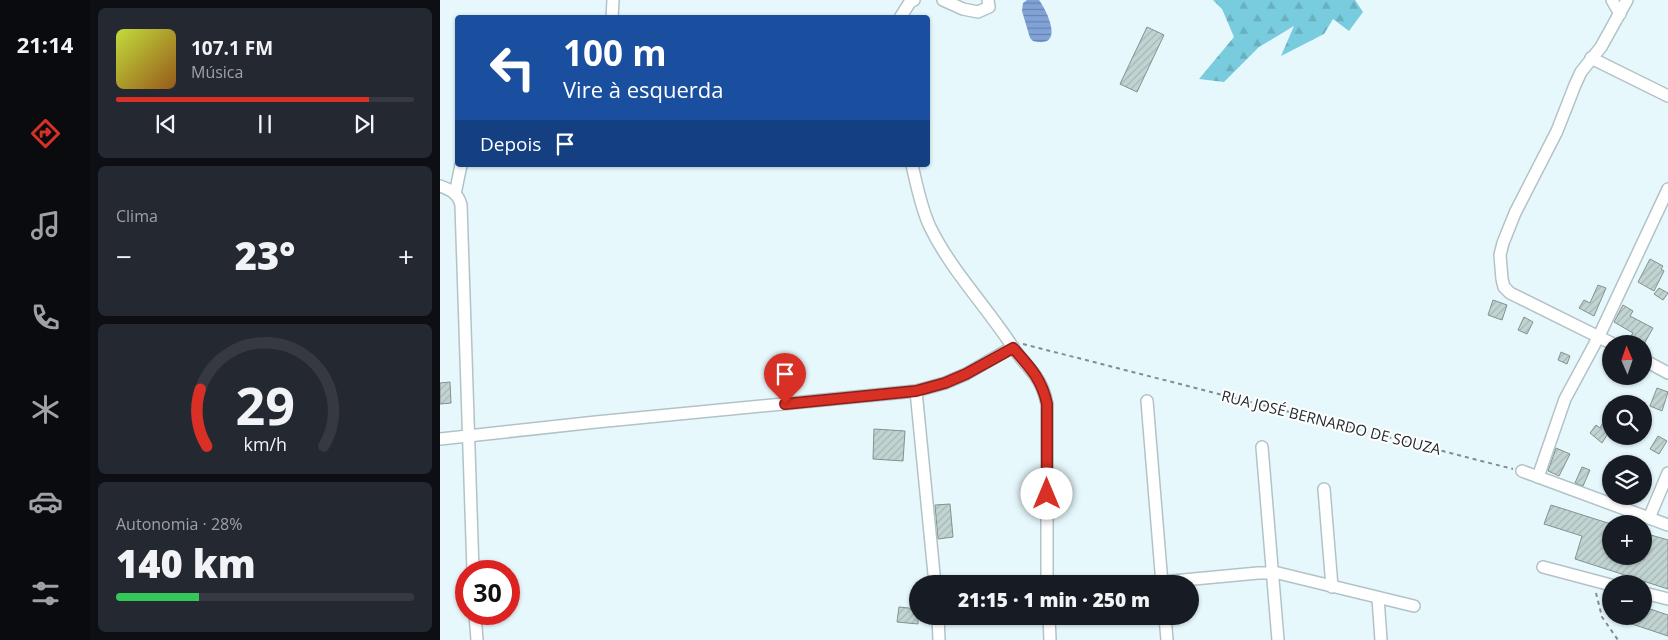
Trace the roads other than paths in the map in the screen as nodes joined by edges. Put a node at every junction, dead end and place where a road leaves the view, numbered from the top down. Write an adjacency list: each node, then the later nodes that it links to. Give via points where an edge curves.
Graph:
1 (613, 0): 8 (street)
2 (914, 0): 9 (street)
3 (943, 0): 4 (street, via 978,12 989,7)
4 (988, 0)
5 (1612, 0): 7 (street)
6 (1627, 0): 7 (street)
7 (1620, 14): 10 (street)
8 (612, 15)
9 (902, 15)
10 (1591, 58): 11 (street); 17 (street, via 1515,213 1503,243 1500,268 1504,287 1510,293)
11 (1668, 96)
12 (461, 167): 16 (street)
13 (912, 167): 19 (street, via 930,227)
14 (440, 186): 16 (street)
15 (1668, 189): 17 (street)
16 (455, 194): 24 (street, via 461,205)
17 (1599, 336): 18 (street); 29 (street, via 1565,399)
18 (1602, 338)
19 (1011, 344): 22 (street, via 966,374); 39 (street, via 1039,379 1047,404)
20 (1652, 364): 21 (street)
21 (1668, 373)
22 (916, 391): 24 (street); 38 (street)
23 (1147, 401): 40 (street)
24 (470, 436): 25 (street); 35 (street)
25 (440, 439)
26 (1262, 447): 37 (street)
27 (1522, 472): 29 (street)
28 (1668, 473): 32 (street)
29 (1538, 477): 31 (street)
30 (1324, 488): 43 (street)
31 (1641, 515)
32 (1650, 515)
33 (1652, 519): 34 (street)
34 (1668, 525)
35 (474, 560)
36 (1543, 567): 42 (street)
37 (1272, 573): 41 (street); 43 (street); 56 (street)
38 (934, 575)
39 (1047, 575)
40 (1161, 575)
41 (1199, 579)
42 (1602, 582)
43 (1332, 586): 45 (street)
44 (1652, 595): 46 (street)
45 (1378, 598): 47 (street); 57 (street)
46 (1668, 599)
47 (1414, 606)
48 (476, 625): 52 (street)
49 (938, 625): 53 (street)
50 (1049, 625): 54 (street)
51 (1166, 625): 55 (street)
52 (477, 640)
53 (939, 640)
54 (1050, 640)
55 (1167, 640)
56 (1278, 640)
57 (1380, 640)

